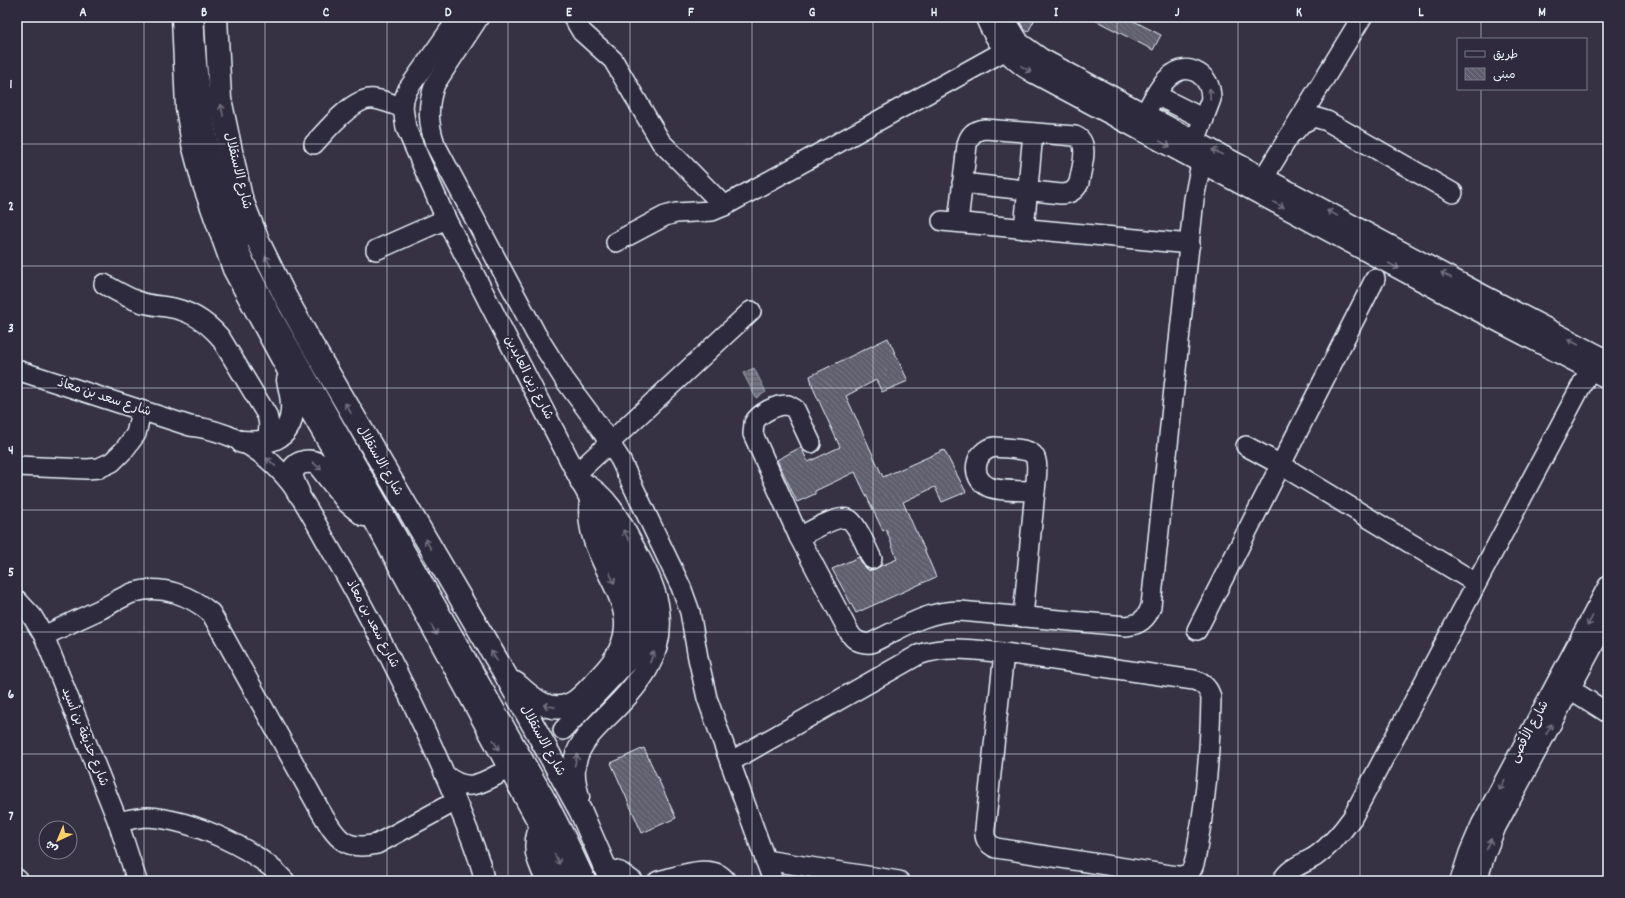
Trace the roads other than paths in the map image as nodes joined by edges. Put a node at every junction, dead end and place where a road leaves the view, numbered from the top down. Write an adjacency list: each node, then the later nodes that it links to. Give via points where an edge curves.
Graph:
1 (183, 17): 34 (highway, via 187,108 203,182 234,269)
2 (188, 17): 82 (street, via 192,88 202,144 217,195 247,268 549,805)
3 (194, 17): 75 (street, via 197,72 203,113 217,174 238,232 297,347 571,833)
4 (216, 17): 63 (highway, شارع الاستقلال, one-way to 4, via 312,345 259,243 241,198 220,99)
5 (460, 17): 13 (street, شارع زين العابدين, via 408,89)
6 (479, 17): 43 (street, via 435,84 428,110 431,133 536,334 564,379)
7 (573, 17): 24 (street, via 582,32 613,60 661,142)
8 (985, 17): 11 (street, via 995,38)
9 (1004, 17): 11 (street)
10 (1362, 17): 17 (street)
11 (1012, 47): 15 (street, via 1028,70); 24 (street)
12 (1156, 95): 14 (street); 14 (street, one-way to 12, via 1211,93 1207,81 1197,72 1184,70 1172,73); 15 (street)
13 (403, 108): 18 (street, via 373,99 361,101 339,118); 25 (street, شارع زين العابدين, via 406,128)
14 (1204, 119): 19 (street)
15 (1141, 122): 19 (street)
16 (1033, 133): 20 (street, via 985,129 974,132 967,142); 22 (street); 22 (street, via 1075,136 1083,142 1084,149 1079,183 1074,191 1065,194)
17 (1285, 142): 21 (street); 23 (street, via 1302,124 1314,117 1327,121)
18 (314, 144)
19 (1195, 154): 21 (street); 28 (street)
20 (962, 183): 22 (street); 26 (street, via 950,222)
21 (1260, 184): 33 (street, via 1470,298)
22 (1028, 190): 26 (street)
23 (1453, 193)
24 (724, 206): 27 (street, via 712,211 665,216)
25 (446, 219): 29 (street); 48 (street, شارع زين العابدين)
26 (1024, 229): 28 (street)
27 (616, 242)
28 (1190, 244): 57 (street, via 1149,612 1142,621 1126,626)
29 (376, 250)
30 (1375, 279): 46 (street)
31 (104, 284): 38 (street, via 132,300 179,309 202,319 220,336)
32 (751, 311): 43 (street)
33 (1598, 361): 36 (street); 54 (street)
34 (284, 363): 39 (highway, via 292,403); 51 (highway)
35 (17, 370): 37 (street, شارع سعد بن معاذ)
36 (1608, 379)
37 (141, 411): 40 (street, شارع سعد بن معاذ); 47 (street, via 136,434 112,462 99,468)
38 (267, 415): 39 (street, via 281,419); 42 (street, via 270,426)
39 (291, 418): 42 (highway, via 279,436)
40 (190, 426): 41 (street, شارع سعد بن معاذ, via 212,430); 61 (street, شارع سعد بن معاذ, via 209,440 249,460 279,489)
41 (242, 442): 42 (highway); 50 (street, شارع سعد بن معاذ, one-way to 41, via 268,459)
42 (265, 442)
43 (610, 442): 48 (street); 67 (street, via 630,476 686,600 707,698)
44 (811, 443): 52 (street, via 794,409 788,405 761,415 754,423 754,434)
45 (1246, 446): 46 (street)
46 (1281, 465): 54 (street); 59 (street)
47 (17, 466)
48 (583, 486): 63 (highway, one-way to 63, via 594,538 625,610 626,630 621,650 609,667 576,701 558,707 540,703); 66 (street, شارع زين العابدين, via 639,596 642,623 636,649 629,660); 70 (highway, one-way to 48, via 574,780 578,753 587,737 645,673 656,647 659,619 654,591 629,540 607,503 596,492)
49 (1036, 491): 57 (street)
50 (298, 492): 51 (highway, one-way to 51, via 292,472 300,463 312,461 318,464 348,502); 61 (street, شارع سعد بن معاذ, via 351,584)
51 (376, 522): 73 (highway, one-way to 73)
52 (799, 537): 53 (street, via 834,520 846,518 854,523); 57 (street, via 849,632 861,643 871,643 927,615 942,612 960,611)
53 (872, 558)
54 (1476, 583): 88 (street, via 1352,818 1328,845 1285,875)
55 (1608, 586): 89 (street, شارع الأقصى, one-way to 89, via 1481,825)
56 (17, 600): 60 (street, شارع حذيفة بن أسيد, via 32,616)
57 (1023, 617)
58 (1608, 618): 64 (street, شارع الأقصى)
59 (1197, 630)
60 (44, 636): 69 (street, via 135,592 169,591 187,597 211,613 339,840 352,846 365,847 377,844); 72 (street, شارع حذيفة بن أسيد)
61 (379, 646): 68 (street, شارع سعد بن معاذ, via 431,739); 69 (street, شارع سعد بن معاذ)
62 (1004, 653): 62 (street, via 985,829 989,843 996,848 1177,876 1190,872 1200,833 1207,770 1211,703 1210,693 1204,684 1194,680); 67 (street, via 952,648 918,655)
63 (505, 674): 70 (highway, شارع الاستقلال)
64 (1570, 689): 65 (street); 90 (street, شارع الأقصى, one-way to 64, via 1496,827)
65 (1608, 713)
66 (563, 730)
67 (730, 762): 74 (street)
68 (445, 775): 71 (street, شارع سعد بن معاذ); 71 (street, via 458,783 474,785 489,779 472,795)
69 (445, 807): 78 (street, شارع سعد بن معاذ)
70 (581, 812): 75 (highway, شارع الاستقلال)
71 (463, 816): 79 (street, شارع سعد بن معاذ, via 482,868)
72 (118, 822): 76 (street, شارع حذيفة بن أسيد); 77 (street, via 148,817 208,832 258,857)
73 (540, 824): 80 (street, via 535,836 535,851); 81 (highway, one-way to 81)
74 (765, 860): 86 (street); 87 (street)
75 (603, 877): 83 (street, via 620,872)
76 (137, 881)
77 (286, 881)
78 (475, 881)
79 (484, 881)
80 (546, 881)
81 (567, 881)
82 (586, 881)
83 (633, 881)
84 (658, 881): 85 (street, via 708,870 717,872)
85 (726, 881)
86 (773, 881)
87 (899, 881)
88 (1282, 881)
89 (1460, 881)
90 (1477, 881)

